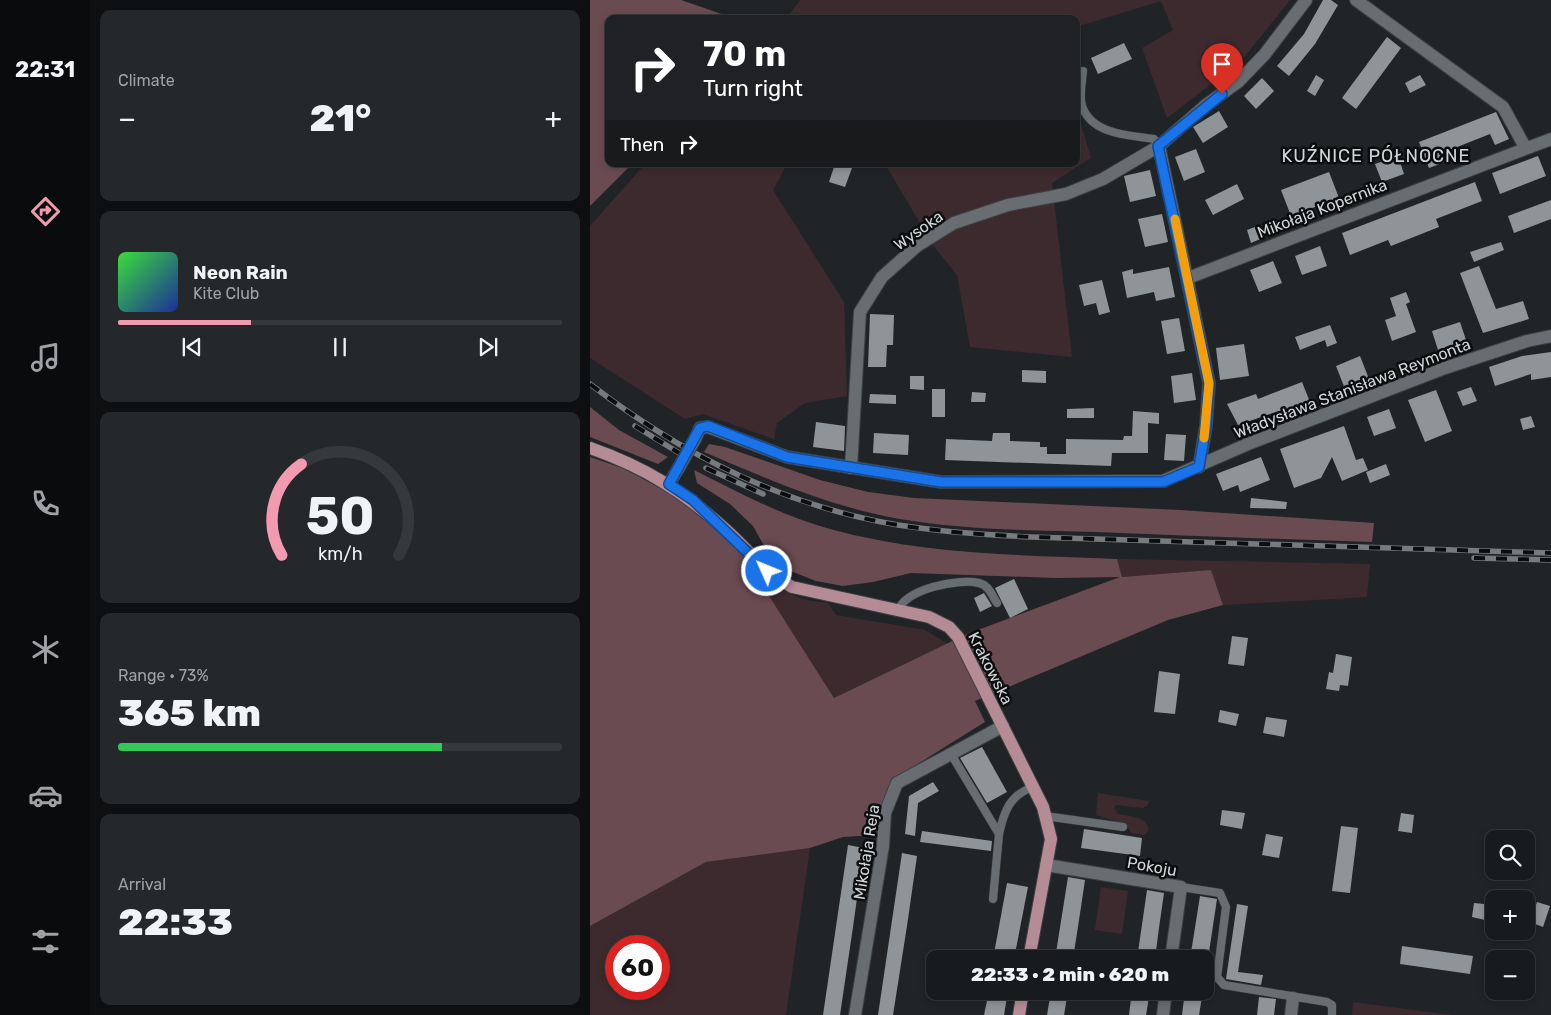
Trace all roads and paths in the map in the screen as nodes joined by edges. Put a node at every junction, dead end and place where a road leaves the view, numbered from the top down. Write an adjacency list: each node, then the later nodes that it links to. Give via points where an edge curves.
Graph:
1 (1306, 0): 5 (street, Wysoka, via 1265,54 1238,82)
2 (1356, 0): 6 (street, via 1503,107)
3 (1083, 71): 5 (lane, via 1082,106 1089,118 1116,133 1154,139)
4 (1551, 139): 6 (street, Mikołaja Kopernika)
5 (1158, 146): 7 (street); 11 (street, Wysoka, via 1103,179 1066,194 1008,205 954,223 917,246 882,277 860,312)
6 (1525, 147): 7 (street, Mikołaja Kopernika)
7 (1188, 278): 10 (street, via 1209,383)
8 (1551, 336): 10 (street, Władysława Stanisława Reymonta, via 1445,368 1248,444)
9 (590, 448): 12 (main road, Krakowska)
10 (1199, 467): 11 (street, Władysława Stanisława Reymonta, via 1163,482 941,482)
11 (852, 468): 12 (street, Władysława Stanisława Reymonta, bridge, via 787,457 708,426 700,428 678,469)
12 (663, 481): 14 (main road, Krakowska, via 693,500 775,578 792,587)
13 (997, 603): 14 (lane, via 988,588 980,583 960,583 908,597 900,602)
14 (898, 611): 15 (main road, Krakowska, via 928,617 949,627 958,638)
15 (1000, 722): 16 (street, Mikołaja Reja); 17 (main road, Krakowska)
16 (951, 754): 20 (lane); 29 (street, Mikołaja Reja, via 897,783 885,812 883,846)
17 (1033, 787): 18 (main road, Krakowska); 20 (lane, via 1017,794 1010,802)
18 (1045, 816): 19 (lane); 21 (main road, Krakowska, via 1051,839)
19 (1123, 827)
20 (999, 834): 23 (lane)
21 (1046, 865): 22 (street, Pokoju); 24 (main road, Krakowska)
22 (1181, 887): 25 (street, Pokoju); 26 (lane, via 1220,893 1226,907 1219,982)
23 (993, 899)
24 (1031, 950)
25 (1172, 950)
26 (1293, 998): 32 (street); 33 (lane, via 1332,1005)
27 (1022, 1000): 30 (main road)
28 (1164, 1000): 31 (street)
29 (855, 1015)
30 (1019, 1015)
31 (1162, 1015)
32 (1291, 1015)
33 (1332, 1015)

